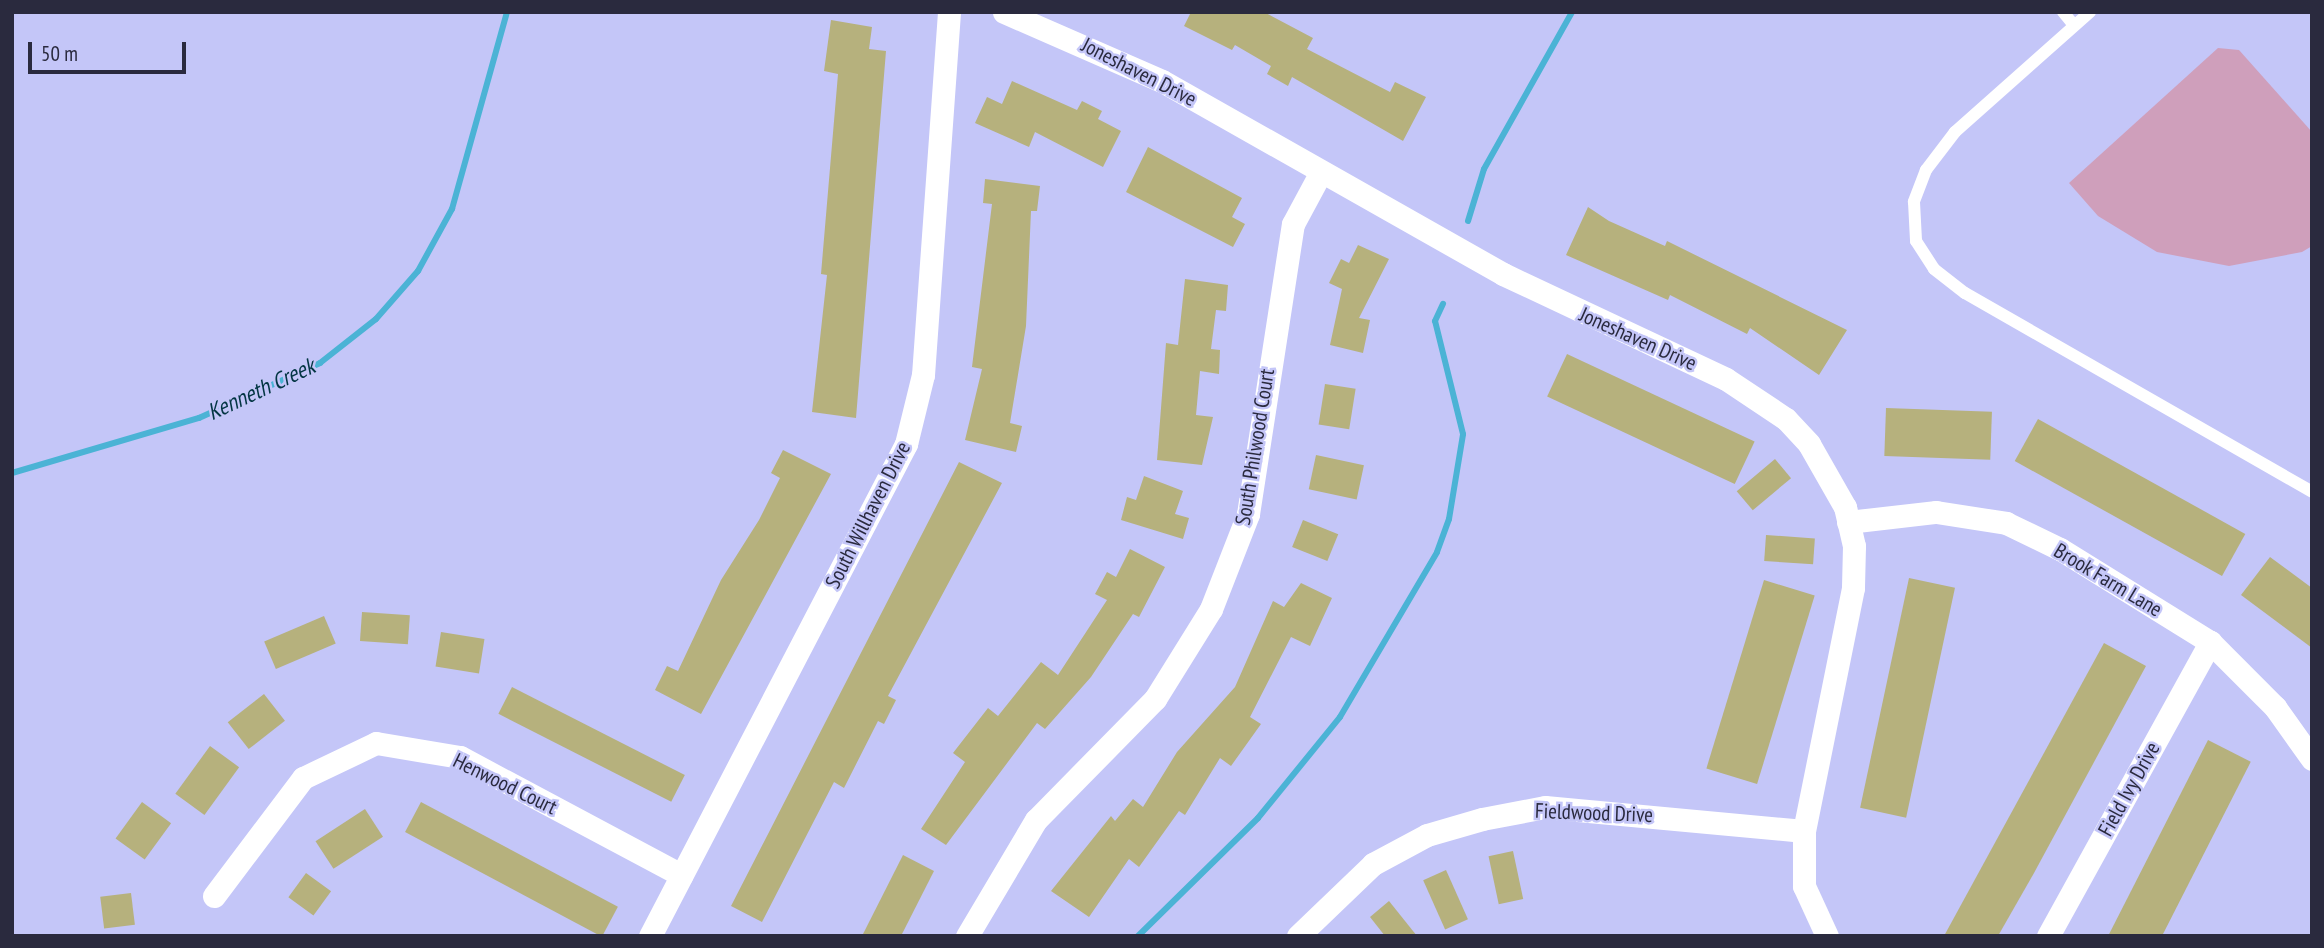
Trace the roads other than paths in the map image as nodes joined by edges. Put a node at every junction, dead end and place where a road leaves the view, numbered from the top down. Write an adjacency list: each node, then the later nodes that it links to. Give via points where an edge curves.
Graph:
1 (949, 12): 12 (street, South Willhaven Drive, via 922,375 906,444)
2 (1004, 12): 6 (street, Joneshaven Drive, via 1163,80)
3 (2063, 12): 5 (lane)
4 (2090, 12): 5 (lane)
5 (2074, 26): 7 (lane, via 1955,132 1926,170 1914,202 1916,241 1934,270 1965,293)
6 (1321, 172): 8 (street, Joneshaven Drive, via 1503,274 1756,397 1809,444); 15 (street, South Philwood Court, via 1290,237 1248,514 1211,609 1155,699 1036,820)
7 (2312, 492)
8 (1848, 522): 9 (street, Brook Farm Lane, via 1936,512 2006,523); 11 (street, Joneshaven Drive, via 1853,588)
9 (2210, 642): 10 (street, Brook Farm Lane, via 2275,707); 18 (street, Field Ivy Drive)
10 (2312, 759)
11 (1804, 831): 16 (street, Fieldwood Drive, via 1545,807 1482,819 1427,835 1373,864); 17 (street, Joneshaven Drive, via 1804,887)
12 (681, 875): 13 (street, Henwood Court, via 460,757 376,743 303,778); 14 (street, South Willhaven Drive)
13 (214, 896)
14 (650, 936)
15 (967, 936)
16 (1298, 936)
17 (1826, 936)
18 (2048, 936)

